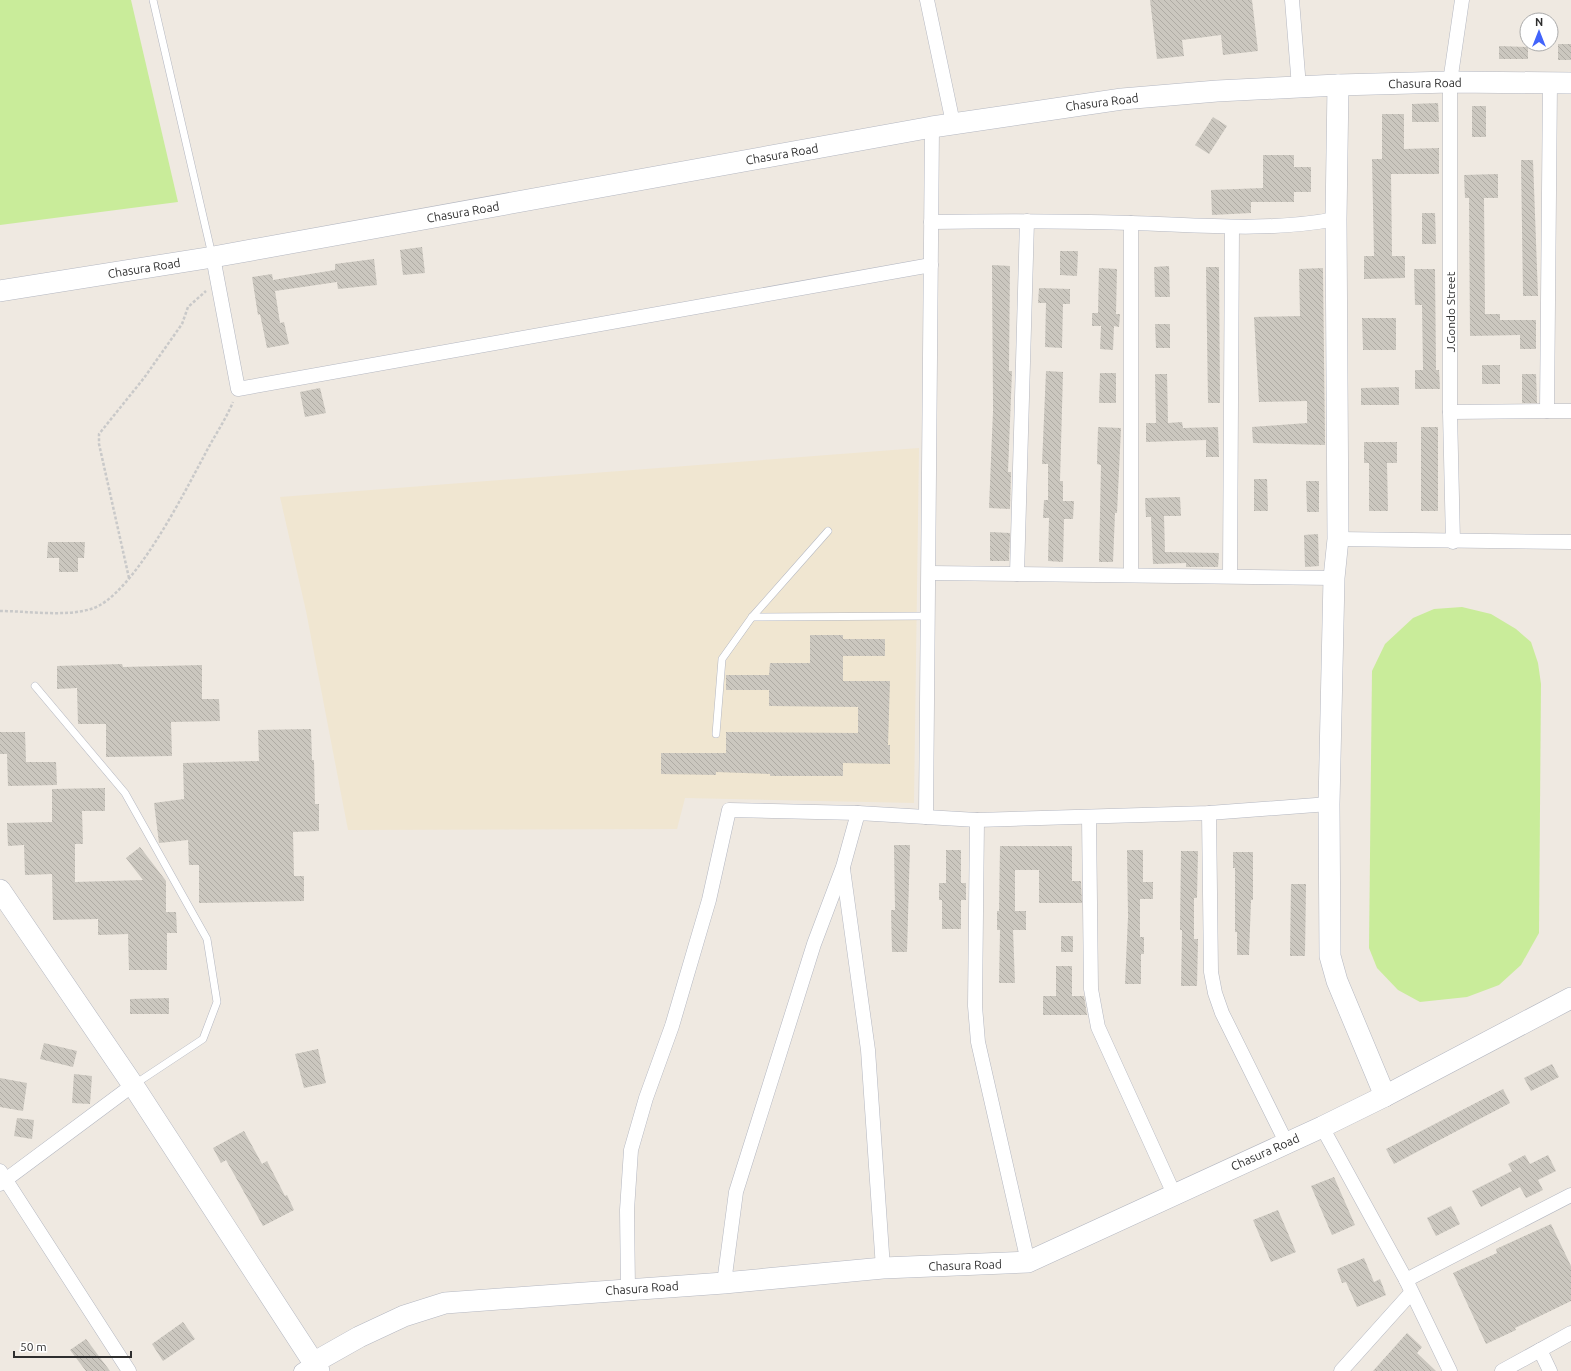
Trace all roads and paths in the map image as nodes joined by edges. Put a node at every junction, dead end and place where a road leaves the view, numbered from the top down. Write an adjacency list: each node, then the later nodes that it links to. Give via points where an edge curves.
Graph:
1 (153, 0): 17 (lane)
2 (927, 0): 10 (street)
3 (1292, 0): 9 (street)
4 (1462, 0): 5 (street, J.Gondo Street)
5 (1450, 82): 6 (street, Chasura Road); 8 (street, Chasura Road); 24 (street, J.Gondo Street)
6 (1550, 82): 7 (street, Chasura Road); 22 (street)
7 (1571, 83)
8 (1338, 85): 9 (street, Chasura Road); 12 (street)
9 (1299, 87): 10 (street, Chasura Road, via 1122,99)
10 (953, 123): 11 (street, Chasura Road)
11 (932, 126): 14 (street); 17 (street, Chasura Road)
12 (1336, 219): 16 (street, via 1293,225); 26 (street)
13 (1027, 220): 14 (street); 15 (street); 30 (street)
14 (931, 222): 18 (street)
15 (1131, 223): 16 (street); 31 (street)
16 (1232, 227): 32 (street)
17 (212, 257): 19 (street); 20 (street, Chasura Road)
18 (931, 265): 21 (street); 29 (street)
19 (218, 280): 21 (street); 34 (path, via 188,307 182,324 100,434 99,444)
20 (0, 291)
21 (238, 389): 34 (path, via 185,494)
22 (1547, 411): 23 (street); 24 (street)
23 (1571, 411)
24 (1450, 412): 27 (street, J.Gondo Street)
25 (828, 531): 37 (lane)
26 (1338, 539): 27 (street); 33 (street)
27 (1453, 542): 28 (street)
28 (1571, 542)
29 (929, 573): 30 (street); 36 (street)
30 (1017, 574): 31 (street)
31 (1131, 575): 32 (street)
32 (1230, 576): 33 (street)
33 (1334, 578): 40 (street)
34 (130, 579): 35 (path, via 106,601 92,609 74,613)
35 (0, 611)
36 (927, 616): 37 (lane); 43 (street)
37 (752, 618): 39 (lane, via 722,659)
38 (35, 686): 49 (lane, via 125,793 207,939 217,1002 203,1038)
39 (716, 734)
40 (1329, 804): 42 (street); 50 (street, via 1330,956 1337,981)
41 (858, 813): 43 (street); 46 (street); 60 (street, via 729,810 709,900 672,1026 646,1098 631,1150 627,1210)
42 (1209, 813): 44 (street); 52 (street, via 1211,972 1214,993)
43 (926, 817): 45 (street)
44 (1089, 817): 45 (street); 54 (street, via 1090,989 1093,1006 1098,1027)
45 (977, 820): 56 (street, via 975,1006 978,1042)
46 (843, 867): 57 (street, via 868,1050); 59 (street, via 814,944 736,1192)
47 (0, 890): 49 (street)
48 (1571, 998): 50 (street, Chasura Road)
49 (133, 1085): 53 (street); 64 (street)
50 (1385, 1096): 51 (street, Chasura Road)
51 (1322, 1127): 52 (street, Chasura Road); 58 (street)
52 (1286, 1142): 54 (street, Chasura Road)
53 (2, 1178): 65 (street)
54 (1174, 1194): 56 (street, Chasura Road)
55 (1571, 1195): 58 (street)
56 (1028, 1262): 57 (street, Chasura Road)
57 (883, 1268): 59 (street, Chasura Road)
58 (1406, 1280): 61 (street)
59 (724, 1283): 60 (street, Chasura Road)
60 (628, 1289): 64 (street, Chasura Road, via 445,1303 404,1316 359,1337)
61 (1411, 1293): 66 (street); 67 (street)
62 (1571, 1333): 63 (street)
63 (1540, 1350): 68 (street); 69 (street)
64 (311, 1368)
65 (129, 1371)
66 (1341, 1371)
67 (1450, 1371)
68 (1502, 1371)
69 (1550, 1371)

